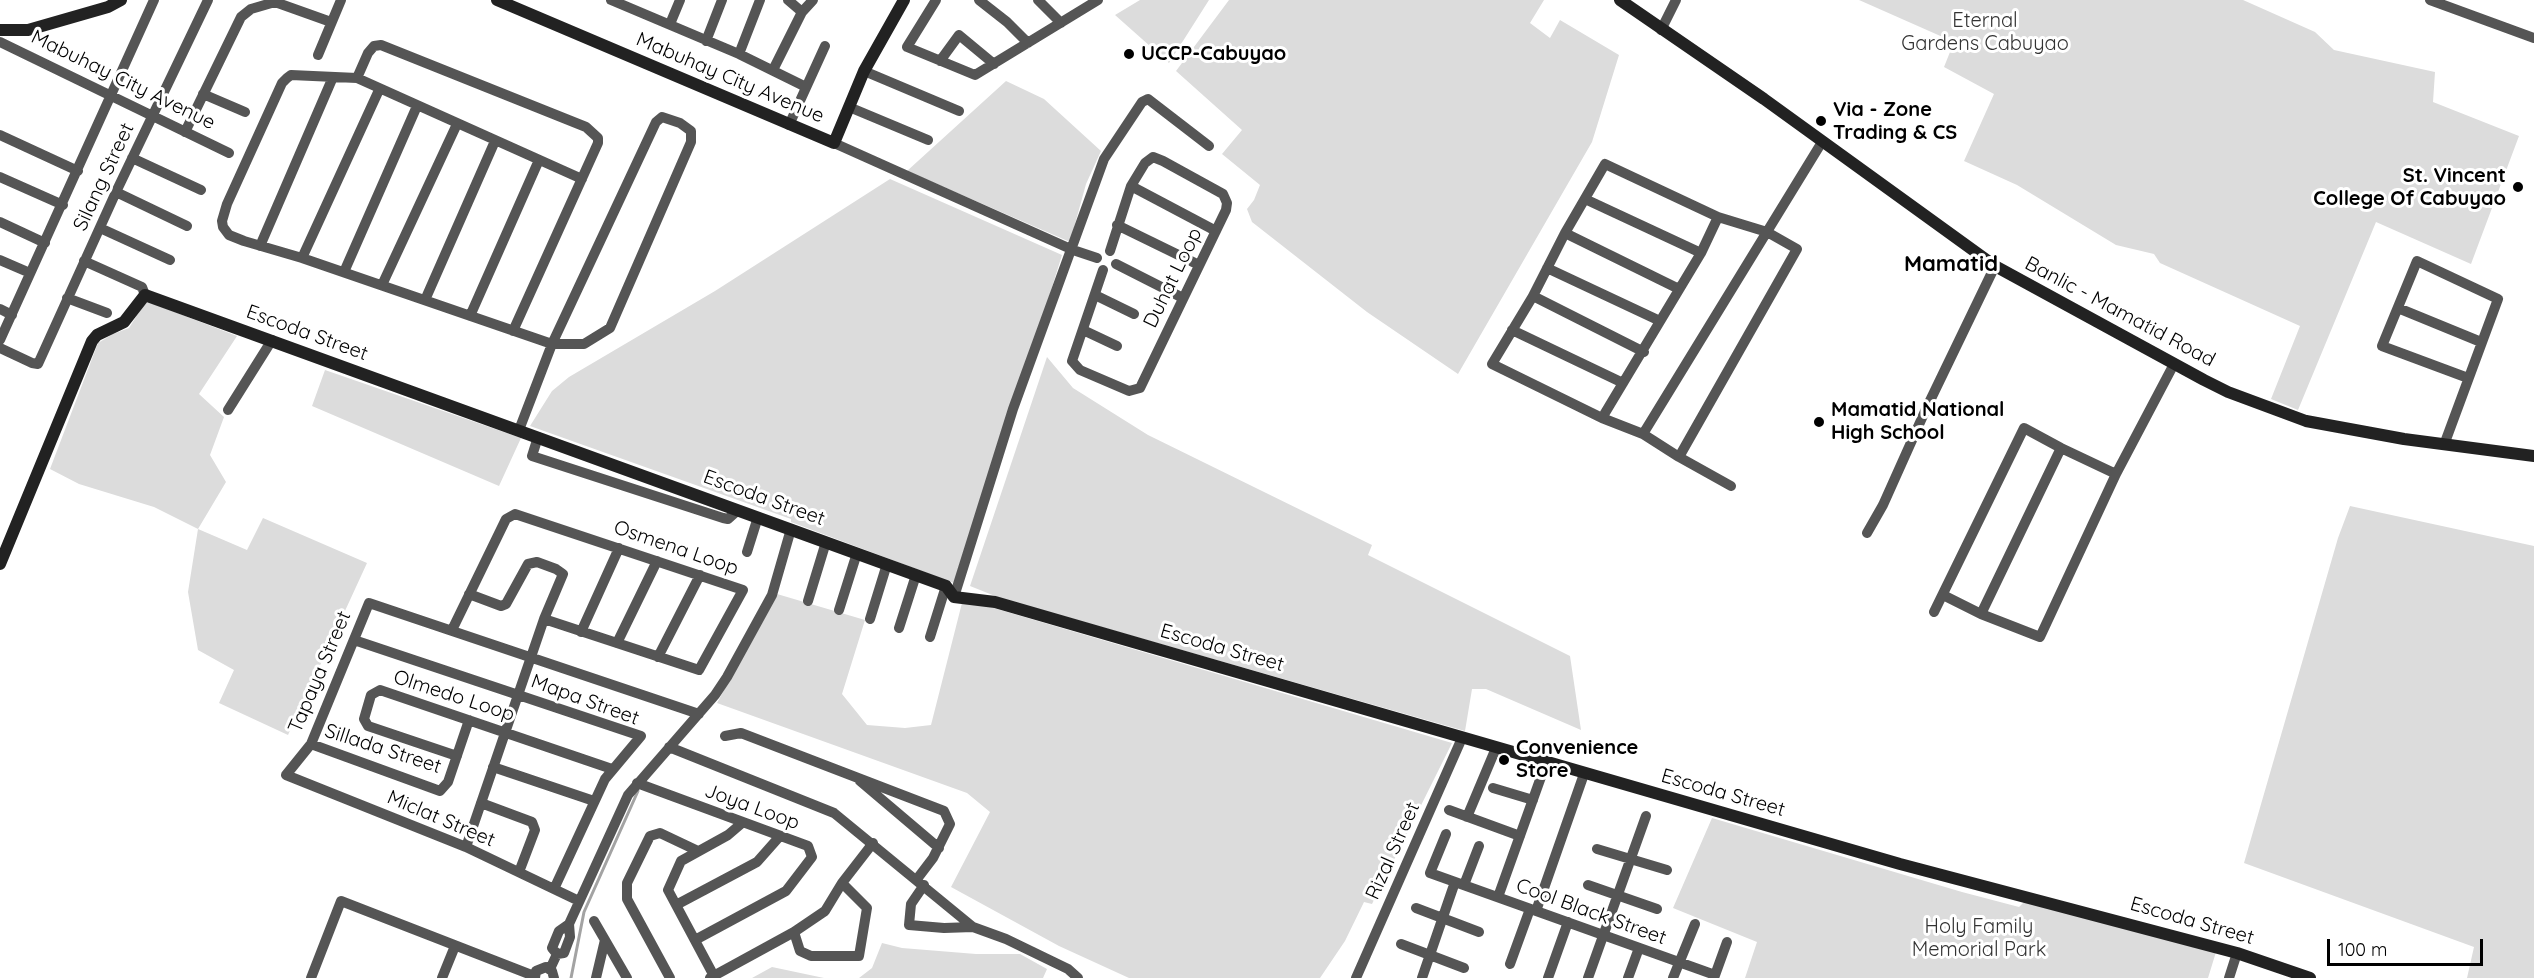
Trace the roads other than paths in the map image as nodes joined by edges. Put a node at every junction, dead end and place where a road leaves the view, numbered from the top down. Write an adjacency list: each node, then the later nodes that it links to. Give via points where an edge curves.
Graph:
1 (121, 0): 26 (street, Mabuhay City Avenue, via 28,30)
2 (154, 0): 44 (street)
3 (207, 0): 49 (street, Silang Street)
4 (341, 0): 23 (street)
5 (497, 0): 51 (street, Mabuhay City Avenue)
6 (611, 0): 21 (street)
7 (643, 0): 21 (street)
8 (680, 0): 25 (street)
9 (722, 0): 29 (street)
10 (760, 0): 33 (street)
11 (788, 0): 22 (street)
12 (813, 0): 22 (street)
13 (904, 0): 38 (street, Mabuhay City Avenue)
14 (936, 0): 35 (street, via 907,47)
15 (979, 0): 31 (street)
16 (1038, 0): 24 (street)
17 (1098, 0): 24 (street)
18 (1620, 0): 27 (street, Banlic - Mamatid Road)
19 (1676, 0): 27 (street)
20 (2430, 0): 28 (street)
21 (638, 11): 25 (street)
22 (802, 12): 37 (street)
23 (332, 22): 34 (street); 43 (street, via 275,2 251,9 241,17)
24 (1061, 23): 31 (street)
25 (669, 24): 29 (street)
26 (0, 30)
27 (1661, 30): 56 (street, Banlic - Mamatid Road)
28 (2534, 38)
29 (706, 41): 33 (street)
30 (0, 42): 44 (street, Mabuhay City Avenue)
31 (1028, 43): 36 (street)
32 (825, 46): 41 (street)
33 (739, 54): 37 (street)
34 (318, 55)
35 (940, 61): 36 (street, via 975,75); 36 (street, via 959,34)
36 (994, 64)
37 (773, 70): 41 (street)
38 (864, 71): 46 (street, Mabuhay City Avenue); 47 (street)
39 (333, 77): 40 (street); 79 (street); 79 (street, via 291,75 282,83 227,204 222,221 229,235)
40 (357, 78): 42 (street); 64 (street, via 368,53 381,45 586,127 595,133 598,143)
41 (806, 87): 51 (street)
42 (379, 90): 45 (street); 83 (street)
43 (203, 94): 48 (street); 52 (street)
44 (112, 96): 49 (street, Mabuhay City Avenue); 62 (street)
45 (417, 106): 50 (street); 93 (street)
46 (849, 107): 54 (street); 57 (street, Mabuhay City Avenue)
47 (959, 111)
48 (245, 112)
49 (153, 116): 52 (street, Mabuhay City Avenue); 60 (street, Silang Street)
50 (457, 124): 55 (street); 95 (street)
51 (789, 125): 57 (street, Mabuhay City Avenue)
52 (184, 132): 59 (street, Mabuhay City Avenue)
53 (0, 135): 62 (street)
54 (928, 140)
55 (495, 141): 61 (street); 102 (street)
56 (1822, 142): 76 (street); 90 (street, Banlic - Mamatid Road)
57 (834, 143): 80 (street)
58 (1209, 146): 80 (street, via 1151,100 1142,102 1104,159)
59 (229, 153)
60 (132, 158): 66 (street); 67 (street, Silang Street)
61 (538, 160): 64 (street); 108 (street)
62 (78, 171): 69 (street)
63 (0, 177): 69 (street)
64 (582, 179): 112 (street)
65 (1131, 186): 72 (street, Duhat Loop); 75 (street); 75 (street, Duhat Loop, via 1145,163 1153,158 1163,161 1223,194 1226,210)
66 (201, 190)
67 (116, 192): 73 (street); 74 (street, Silang Street)
68 (1585, 199): 70 (street, via 1605,164); 77 (street); 82 (street)
69 (63, 206): 78 (street)
70 (1718, 217): 76 (street); 82 (street)
71 (0, 222): 78 (street)
72 (1117, 225): 81 (street, Duhat Loop); 89 (street)
73 (187, 226)
74 (100, 228): 86 (street); 87 (street, Silang Street)
75 (1216, 231): 89 (street, Duhat Loop)
76 (1767, 232): 126 (street); 131 (street, via 1797,249)
77 (1565, 233): 91 (street); 96 (street)
78 (45, 243): 94 (street)
79 (260, 246): 83 (street)
80 (1073, 250): 84 (street); 147 (street)
81 (1110, 251): 84 (street, via 1102,251); 88 (street, via 1116,256)
82 (1701, 253): 96 (street)
83 (302, 258): 93 (street)
84 (1097, 258): 92 (street, via 1097,265)
85 (0, 260): 94 (street)
86 (170, 260)
87 (84, 261): 97 (street, via 142,287); 101 (street, Silang Street)
88 (1116, 264): 92 (street, via 1111,270); 100 (street)
89 (1199, 265): 100 (street, Duhat Loop)
90 (1995, 266): 120 (street, Banlic - Mamatid Road); 137 (street)
91 (1547, 268): 99 (street); 109 (street)
92 (1103, 270): 98 (street, Duhat Loop)
93 (344, 272): 95 (street)
94 (30, 273): 107 (street)
95 (382, 285): 102 (street)
96 (1679, 289): 109 (street)
97 (145, 295): 114 (street, Escoda Street); 143 (street, via 124,322 97,335 92,342)
98 (1095, 295): 106 (street); 110 (street, Duhat Loop)
99 (1533, 296): 111 (street); 119 (street)
100 (1183, 297): 110 (street, Duhat Loop, via 1140,388 1129,391 1080,370 1072,361)
101 (67, 298): 105 (street); 118 (street, Silang Street, via 38,363)
102 (425, 300): 108 (street)
103 (2398, 308): 115 (street); 115 (street, via 2417,261 2498,298); 121 (street, via 2382,346)
104 (0, 309): 107 (street)
105 (107, 313)
106 (1134, 314)
107 (12, 315): 113 (street)
108 (471, 316): 112 (street)
109 (1660, 321): 119 (street)
110 (1083, 330): 117 (street)
111 (1512, 330): 122 (street); 124 (street, via 1492,364)
112 (513, 331): 116 (street)
113 (0, 340)
114 (272, 340): 123 (street); 125 (street, Escoda Street)
115 (2481, 342): 121 (street)
116 (552, 344): 116 (street, via 656,122 662,117 680,123 691,131 691,142 610,328 584,344); 125 (street)
117 (1117, 346)
118 (0, 348)
119 (1644, 352): 122 (street)
120 (2174, 364): 128 (street, Banlic - Mamatid Road, via 2228,392 2306,421); 132 (street)
121 (2468, 378): 128 (street)
122 (1623, 383): 124 (street)
123 (228, 410)
124 (1602, 418): 126 (street)
125 (519, 430): 127 (street, Escoda Street)
126 (1643, 434): 131 (street)
127 (538, 437): 134 (street, Escoda Street); 134 (street, via 532,456 723,518 728,519)
128 (2444, 444): 130 (street, Banlic - Mamatid Road)
129 (2061, 448): 132 (street); 149 (street, via 2024,428); 153 (street)
130 (2534, 456)
131 (1679, 457): 133 (street)
132 (2116, 474): 153 (street, via 2040,637)
133 (1731, 486)
134 (738, 510): 135 (street, Escoda Street)
135 (758, 517): 136 (street, Escoda Street); 140 (street)
136 (791, 529): 138 (street, Escoda Street); 165 (street, via 772,595 727,677)
137 (1867, 533)
138 (826, 542): 141 (street, Escoda Street); 150 (street)
139 (620, 548): 142 (street, Osmena Loop); 148 (street, Osmena Loop, via 515,514 506,519); 158 (street)
140 (747, 552)
141 (857, 553): 144 (street, Escoda Street); 151 (street)
142 (657, 561): 145 (street, Osmena Loop); 161 (street)
143 (0, 564)
144 (887, 564): 146 (street, Escoda Street); 155 (street)
145 (700, 575): 163 (street); 163 (street, Osmena Loop, via 743,590 699,670)
146 (916, 575): 147 (street, Escoda Street); 156 (street)
147 (950, 591): 159 (street); 169 (street, Escoda Street)
148 (469, 594): 154 (street, via 501,606 506,604 528,564 537,562 556,568 563,574); 157 (street, Osmena Loop)
149 (1943, 595): 152 (street); 153 (street)
150 (808, 601)
151 (839, 610)
152 (1934, 612)
153 (1981, 614)
154 (544, 619): 158 (street, Osmena Loop); 162 (street)
155 (870, 619)
156 (899, 628)
157 (452, 630): 160 (street, Tapaya Street, via 369,603); 162 (street, Tapaya Street)
158 (581, 632): 161 (street, Osmena Loop)
159 (930, 637)
160 (354, 640): 164 (street, Mapa Street); 170 (street, Tapaya Street)
161 (616, 644): 163 (street, Osmena Loop)
162 (531, 656): 164 (street); 165 (street, Tapaya Street)
163 (658, 657)
164 (518, 694): 167 (street); 176 (street, Mapa Street, via 641,736)
165 (699, 714): 171 (street)
166 (469, 720): 167 (street, Olmedo Loop); 173 (street, Sillada Street); 173 (street, Olmedo Loop, via 380,690 371,695 364,719 368,726)
167 (505, 732): 175 (street); 176 (street, Olmedo Loop)
168 (725, 736): 179 (street, via 741,734)
169 (1462, 738): 172 (street, Escoda Street); 244 (street, Rizal Street)
170 (311, 744): 173 (street, Sillada Street, via 440,791 448,782); 178 (street, Tapaya Street)
171 (669, 747): 180 (street); 192 (street, via 834,813)
172 (1497, 748): 174 (street, Escoda Street); 187 (street)
173 (457, 756)
174 (1546, 763): 177 (street, Escoda Street); 182 (street)
175 (493, 767): 183 (street); 184 (street)
176 (612, 769): 183 (street, Mapa Street)
177 (1584, 774): 212 (street); 227 (street, Escoda Street, via 1900,864)
178 (286, 775): 194 (street, Miclat Street)
179 (853, 775): 195 (street); 195 (street, via 944,812 950,824)
180 (637, 783): 188 (street, Joya Loop); 208 (street)
181 (1493, 788): 182 (street)
182 (1533, 800): 191 (street)
183 (594, 801): 205 (street, Mapa Street)
184 (481, 803): 194 (street); 200 (street, via 532,822 535,830)
185 (1449, 810): 187 (street)
186 (1646, 816): 198 (street)
187 (1467, 817): 191 (street)
188 (742, 823): 190 (street, Joya Loop); 197 (street)
189 (1446, 834): 203 (street, Cool Black Street, via 1430,873)
190 (780, 836): 209 (street, via 757,862); 222 (street, Joya Loop, via 808,846 812,857 786,891)
191 (1520, 836): 207 (street)
192 (873, 843): 201 (street); 202 (street)
193 (1479, 846): 203 (street)
194 (466, 848): 200 (street, Miclat Street)
195 (939, 848): 201 (street)
196 (1597, 849): 198 (street)
197 (698, 851): 209 (street, via 681,861 668,890); 242 (street, via 660,833 650,836 627,883 627,899)
198 (1630, 859): 199 (street); 206 (street)
199 (1667, 870)
200 (519, 872): 205 (street, Miclat Street)
201 (920, 882): 217 (street); 217 (street, via 911,904 909,925)
202 (842, 883): 218 (street, via 825,911); 218 (street, via 867,908 859,956 811,956 800,951)
203 (1460, 884): 207 (street, Cool Black Street); 213 (street)
204 (1588, 885): 206 (street)
205 (554, 889): 208 (street, Miclat Street)
206 (1617, 895): 211 (street); 220 (street)
207 (1498, 897): 212 (street, Cool Black Street)
208 (579, 901): 232 (street, via 552,948 557,954)
209 (676, 905): 222 (street)
210 (1416, 908): 213 (street)
211 (1657, 909)
212 (1533, 910): 215 (street, Cool Black Street); 230 (street)
213 (1442, 918): 219 (street); 228 (street)
214 (594, 921): 221 (street)
215 (1568, 922): 220 (street, Cool Black Street); 246 (street)
216 (1695, 924): 229 (street)
217 (973, 927): 233 (street, via 1006,939)
218 (794, 932): 237 (street)
219 (1479, 932)
220 (1603, 935): 226 (street, Cool Black Street); 247 (street)
221 (605, 940): 240 (street); 241 (street)
222 (695, 940): 237 (street)
223 (1727, 942): 235 (street)
224 (1401, 944): 228 (street)
225 (455, 946): 236 (street); 238 (street, via 341,901); 239 (street)
226 (1639, 948): 229 (street, Cool Black Street); 248 (street)
227 (2237, 953): 234 (street, Escoda Street); 250 (street)
228 (1430, 955): 231 (street); 245 (street)
229 (1679, 962): 235 (street, Cool Black Street); 249 (street)
230 (1510, 964)
231 (1464, 968)
232 (552, 973): 236 (street, via 541,967)
233 (1066, 974): 243 (street)
234 (2286, 974): 251 (street, Escoda Street)
235 (1715, 976)
236 (535, 977)
237 (712, 977)
238 (311, 978)
239 (442, 978)
240 (596, 978)
241 (627, 978)
242 (670, 978)
243 (1078, 978)
244 (1356, 978)
245 (1422, 978)
246 (1548, 978)
247 (1588, 978)
248 (1628, 978)
249 (1673, 978)
250 (2229, 978)
251 (2310, 978)

